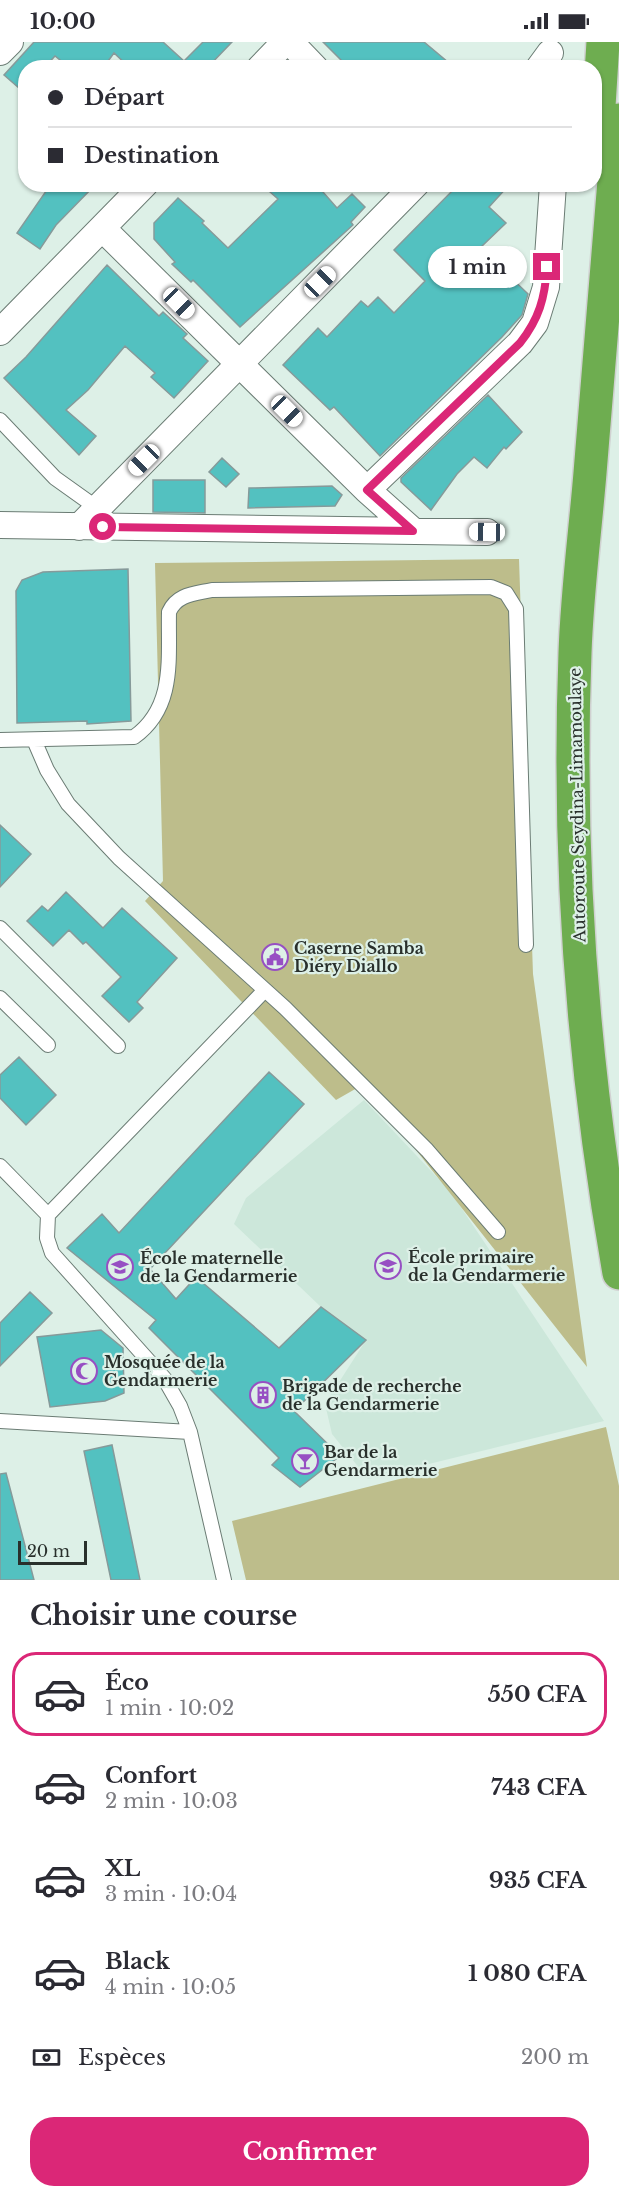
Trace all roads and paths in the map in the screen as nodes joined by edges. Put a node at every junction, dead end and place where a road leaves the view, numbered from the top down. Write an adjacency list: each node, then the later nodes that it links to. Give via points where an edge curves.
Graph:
1 (10, 42): 5 (street)
2 (285, 42): 6 (street)
3 (290, 42): 7 (street)
4 (603, 42): 10 (highway)
5 (0, 52)
6 (268, 60)
7 (307, 60)
8 (545, 60): 9 (street, via 550,53)
9 (552, 60)
10 (602, 60)
11 (619, 120): 26 (highway, Autoroute Seydina-Limamoulaye)
12 (137, 192): 16 (street)
13 (408, 192): 18 (street)
14 (552, 192): 20 (street, via 546,287 535,324)
15 (594, 192): 26 (highway, via 580,439)
16 (102, 228): 17 (street); 18 (street)
17 (0, 332)
18 (240, 364): 20 (street); 21 (street)
19 (0, 420): 21 (lane, via 55,478)
20 (367, 490): 24 (street)
21 (97, 508): 23 (street)
22 (0, 525): 23 (street)
23 (79, 526): 24 (street)
24 (413, 531): 25 (street)
25 (487, 532)
26 (575, 651): 38 (highway, Autoroute Seydina-Limamoulaye, via 573,755 578,928 594,1111)
27 (0, 740): 28 (lane)
28 (34, 740): 30 (lane, via 134,737 150,726 167,690 169,612 173,601 184,596 212,590 491,587 506,593 516,609); 31 (lane, via 47,771 68,804 119,858)
29 (0, 928): 34 (lane)
30 (526, 945)
31 (264, 992): 36 (lane); 37 (lane, via 285,1008 427,1150)
32 (0, 998): 33 (lane)
33 (48, 1045)
34 (118, 1046)
35 (0, 1166): 36 (lane)
36 (48, 1215): 40 (lane, via 47,1238 52,1253 164,1378)
37 (498, 1232)
38 (619, 1273)
39 (0, 1420): 40 (lane)
40 (190, 1432): 41 (lane)
41 (224, 1580)

